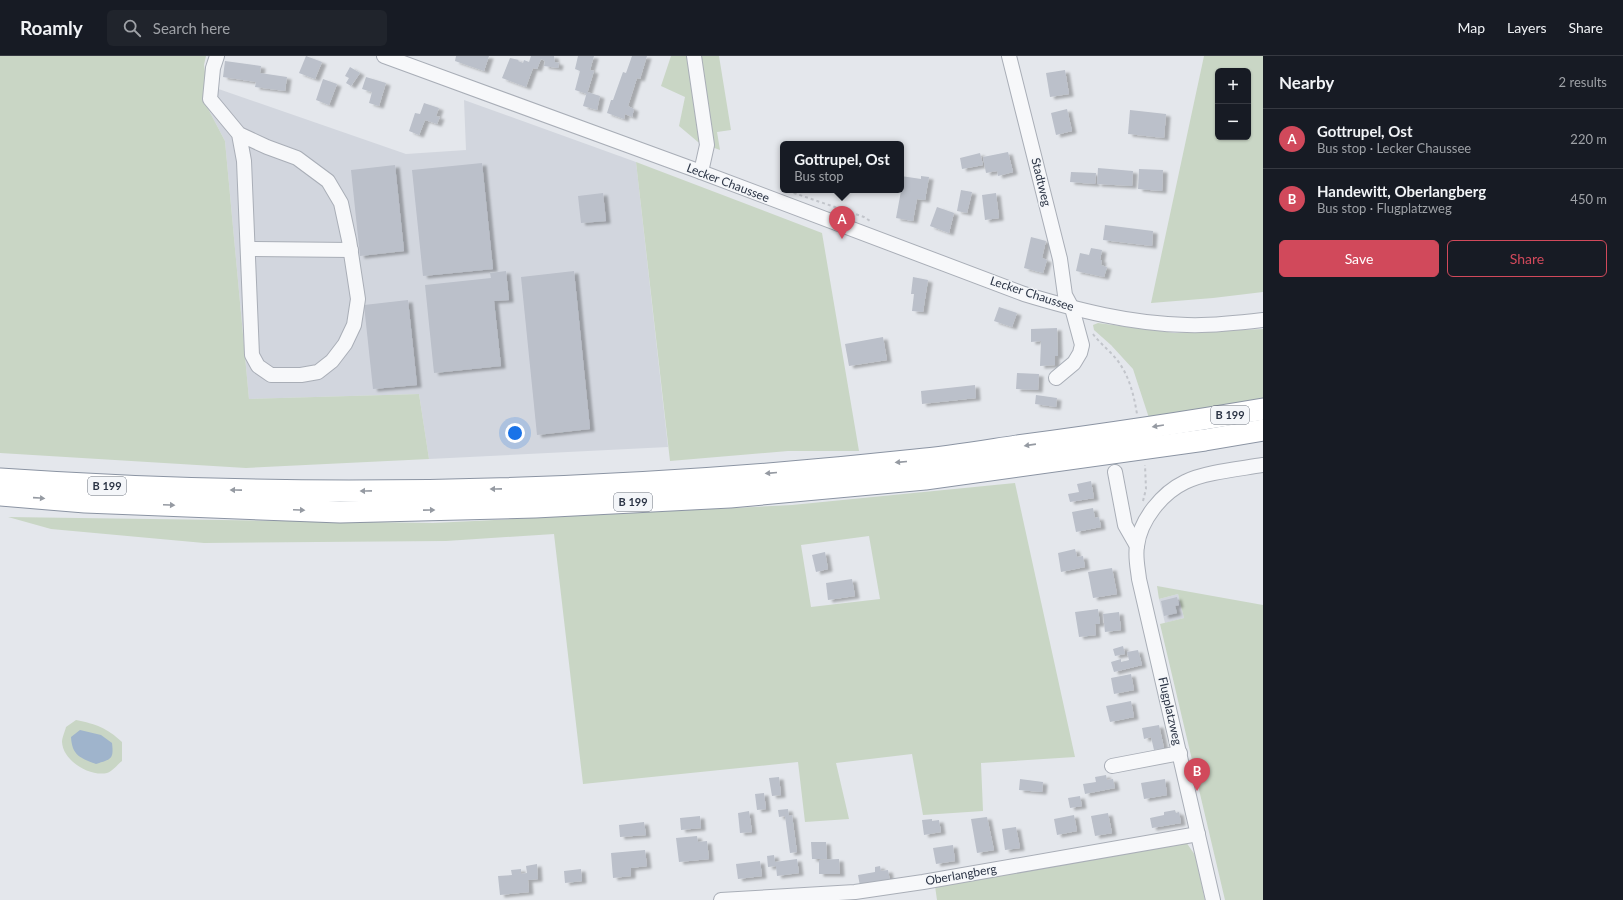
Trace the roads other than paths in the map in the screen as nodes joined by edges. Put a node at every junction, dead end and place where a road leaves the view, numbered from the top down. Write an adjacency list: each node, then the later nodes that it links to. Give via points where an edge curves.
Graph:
1 (217, 56): 5 (street, via 210,99)
2 (384, 56): 6 (street, Lecker Chaussee)
3 (694, 56): 6 (street, via 707,145)
4 (1009, 56): 9 (street, Stadtweg, via 1060,259 1065,295)
5 (239, 134): 7 (street, via 244,160); 8 (street, via 297,158 328,181 341,203)
6 (701, 172): 9 (street, Lecker Chaussee, via 1024,294)
7 (248, 249): 8 (street); 8 (street, via 252,355 258,366 271,375 318,372 332,362 345,344 354,325 358,299)
8 (351, 250)
9 (1072, 308): 10 (street, Lecker Chaussee, via 1150,322 1186,325); 11 (street, Stadtweg, via 1082,345 1074,363)
10 (1263, 320)
11 (1056, 378)
12 (1263, 409): 16 (highway, B 199, one-way to 16, via 918,460 726,477 543,488 340,492 67,484)
13 (1263, 430): 17 (highway, B 199, one-way to 13, via 86,502 340,512 551,506 730,497 925,479)
14 (1263, 465): 18 (street, Flugplatzweg, via 1186,481 1171,491 1154,508 1144,525)
15 (1115, 472): 18 (street, Flugplatzweg, via 1125,525)
16 (0, 479)
17 (0, 495)
18 (1137, 546): 19 (street, Flugplatzweg, via 1139,579)
19 (1180, 753): 20 (street); 21 (street, Flugplatzweg)
20 (1112, 766)
21 (1198, 834): 22 (street, Oberlangberg, via 855,892); 23 (street, Flugplatzweg)
22 (722, 900)
23 (1214, 900)

